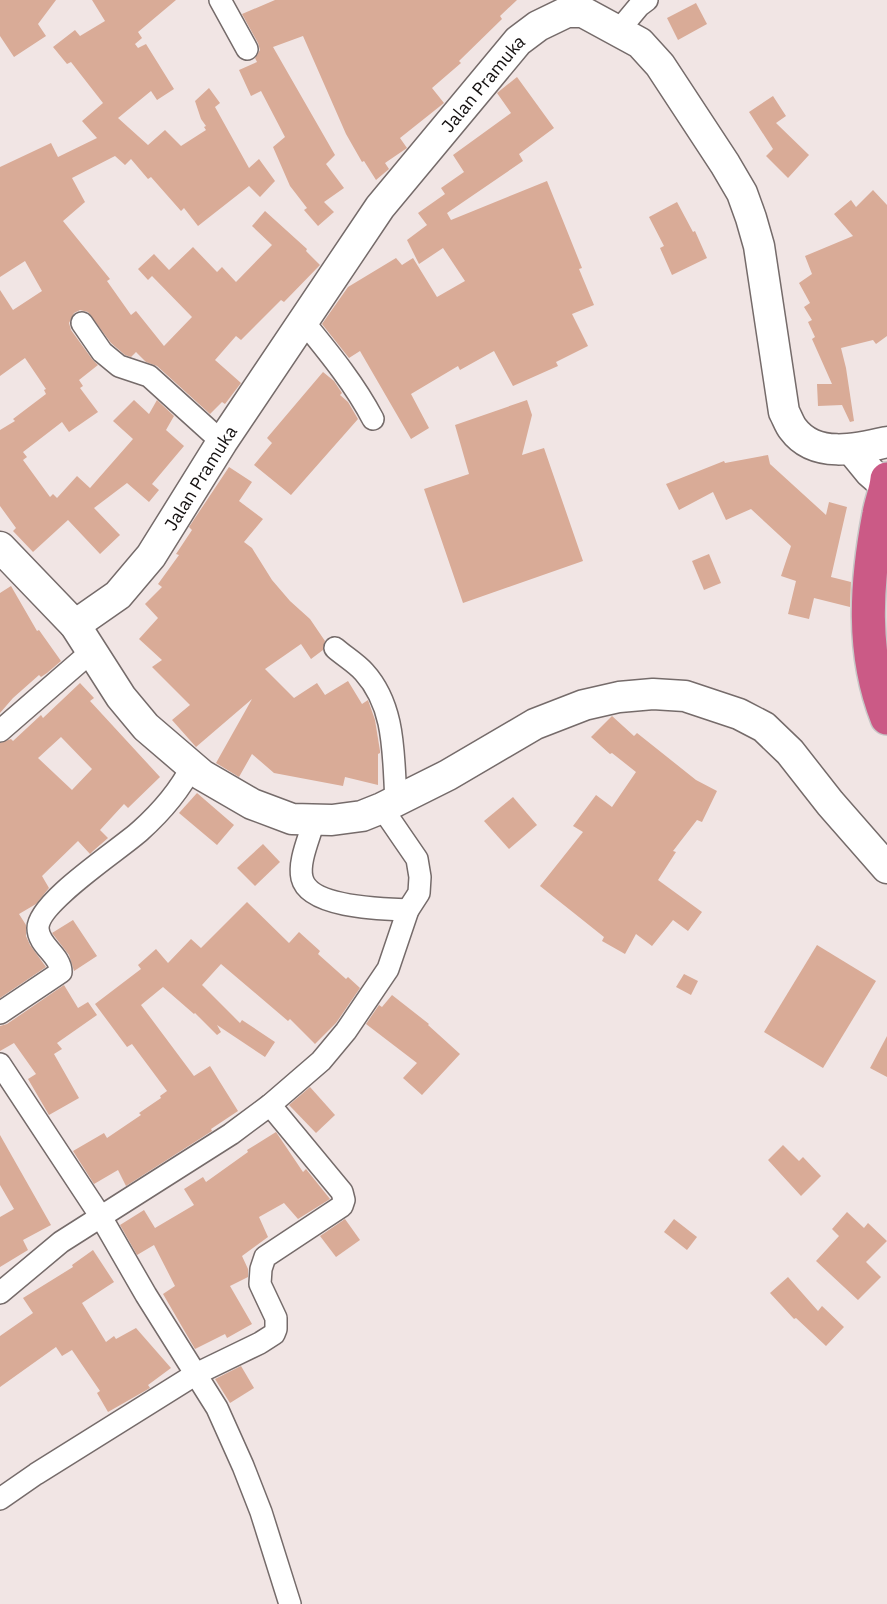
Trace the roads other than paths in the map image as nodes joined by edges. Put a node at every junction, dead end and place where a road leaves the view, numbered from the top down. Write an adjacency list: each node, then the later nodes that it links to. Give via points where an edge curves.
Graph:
1 (220, 0): 5 (street)
2 (647, 0): 4 (street)
3 (564, 6): 4 (street, Jalan Pramuka); 6 (street, Jalan Pramuka, via 501,59 380,207)
4 (619, 30): 11 (street, Jalan Pramuka, via 640,43 660,65 741,193 759,246 784,412 793,429 814,445)
5 (247, 49)
6 (303, 321): 8 (street, via 338,364); 9 (street, Jalan Pramuka)
7 (82, 323): 9 (street, via 119,366 149,376)
8 (373, 419)
9 (222, 442): 14 (street, Jalan Pramuka, via 133,579 118,595)
10 (887, 442): 11 (street, Jalan Pramuka)
11 (852, 450): 12 (street)
12 (885, 498): 17 (highway, via 869,589 868,623 871,664)
13 (0, 547): 14 (street)
14 (75, 625): 16 (street)
15 (335, 648): 20 (street, via 363,670 388,713 393,747)
16 (90, 652): 18 (street); 19 (street, via 146,727)
17 (887, 718)
18 (0, 732)
19 (192, 766): 21 (street, via 252,804 292,819); 24 (street, via 183,784 142,830 54,899 38,927 39,936 61,972)
20 (389, 804): 21 (street, via 362,816); 22 (street, via 535,724 584,705 619,697 685,696 739,714 764,728 790,752); 23 (street, via 417,859 419,893)
21 (314, 820): 23 (street, via 302,877 311,891 333,902)
22 (887, 868)
23 (408, 910): 26 (street, via 388,969 346,1031 321,1061)
24 (0, 1013)
25 (0, 1064): 27 (street)
26 (270, 1106): 27 (street); 29 (street, via 342,1192 344,1200 342,1206 265,1257 260,1284 276,1318 274,1334)
27 (101, 1217): 28 (street, via 61,1242); 29 (street)
28 (0, 1293)
29 (196, 1374): 30 (street); 31 (street, via 217,1408 243,1466)
30 (0, 1499)
31 (290, 1604)

